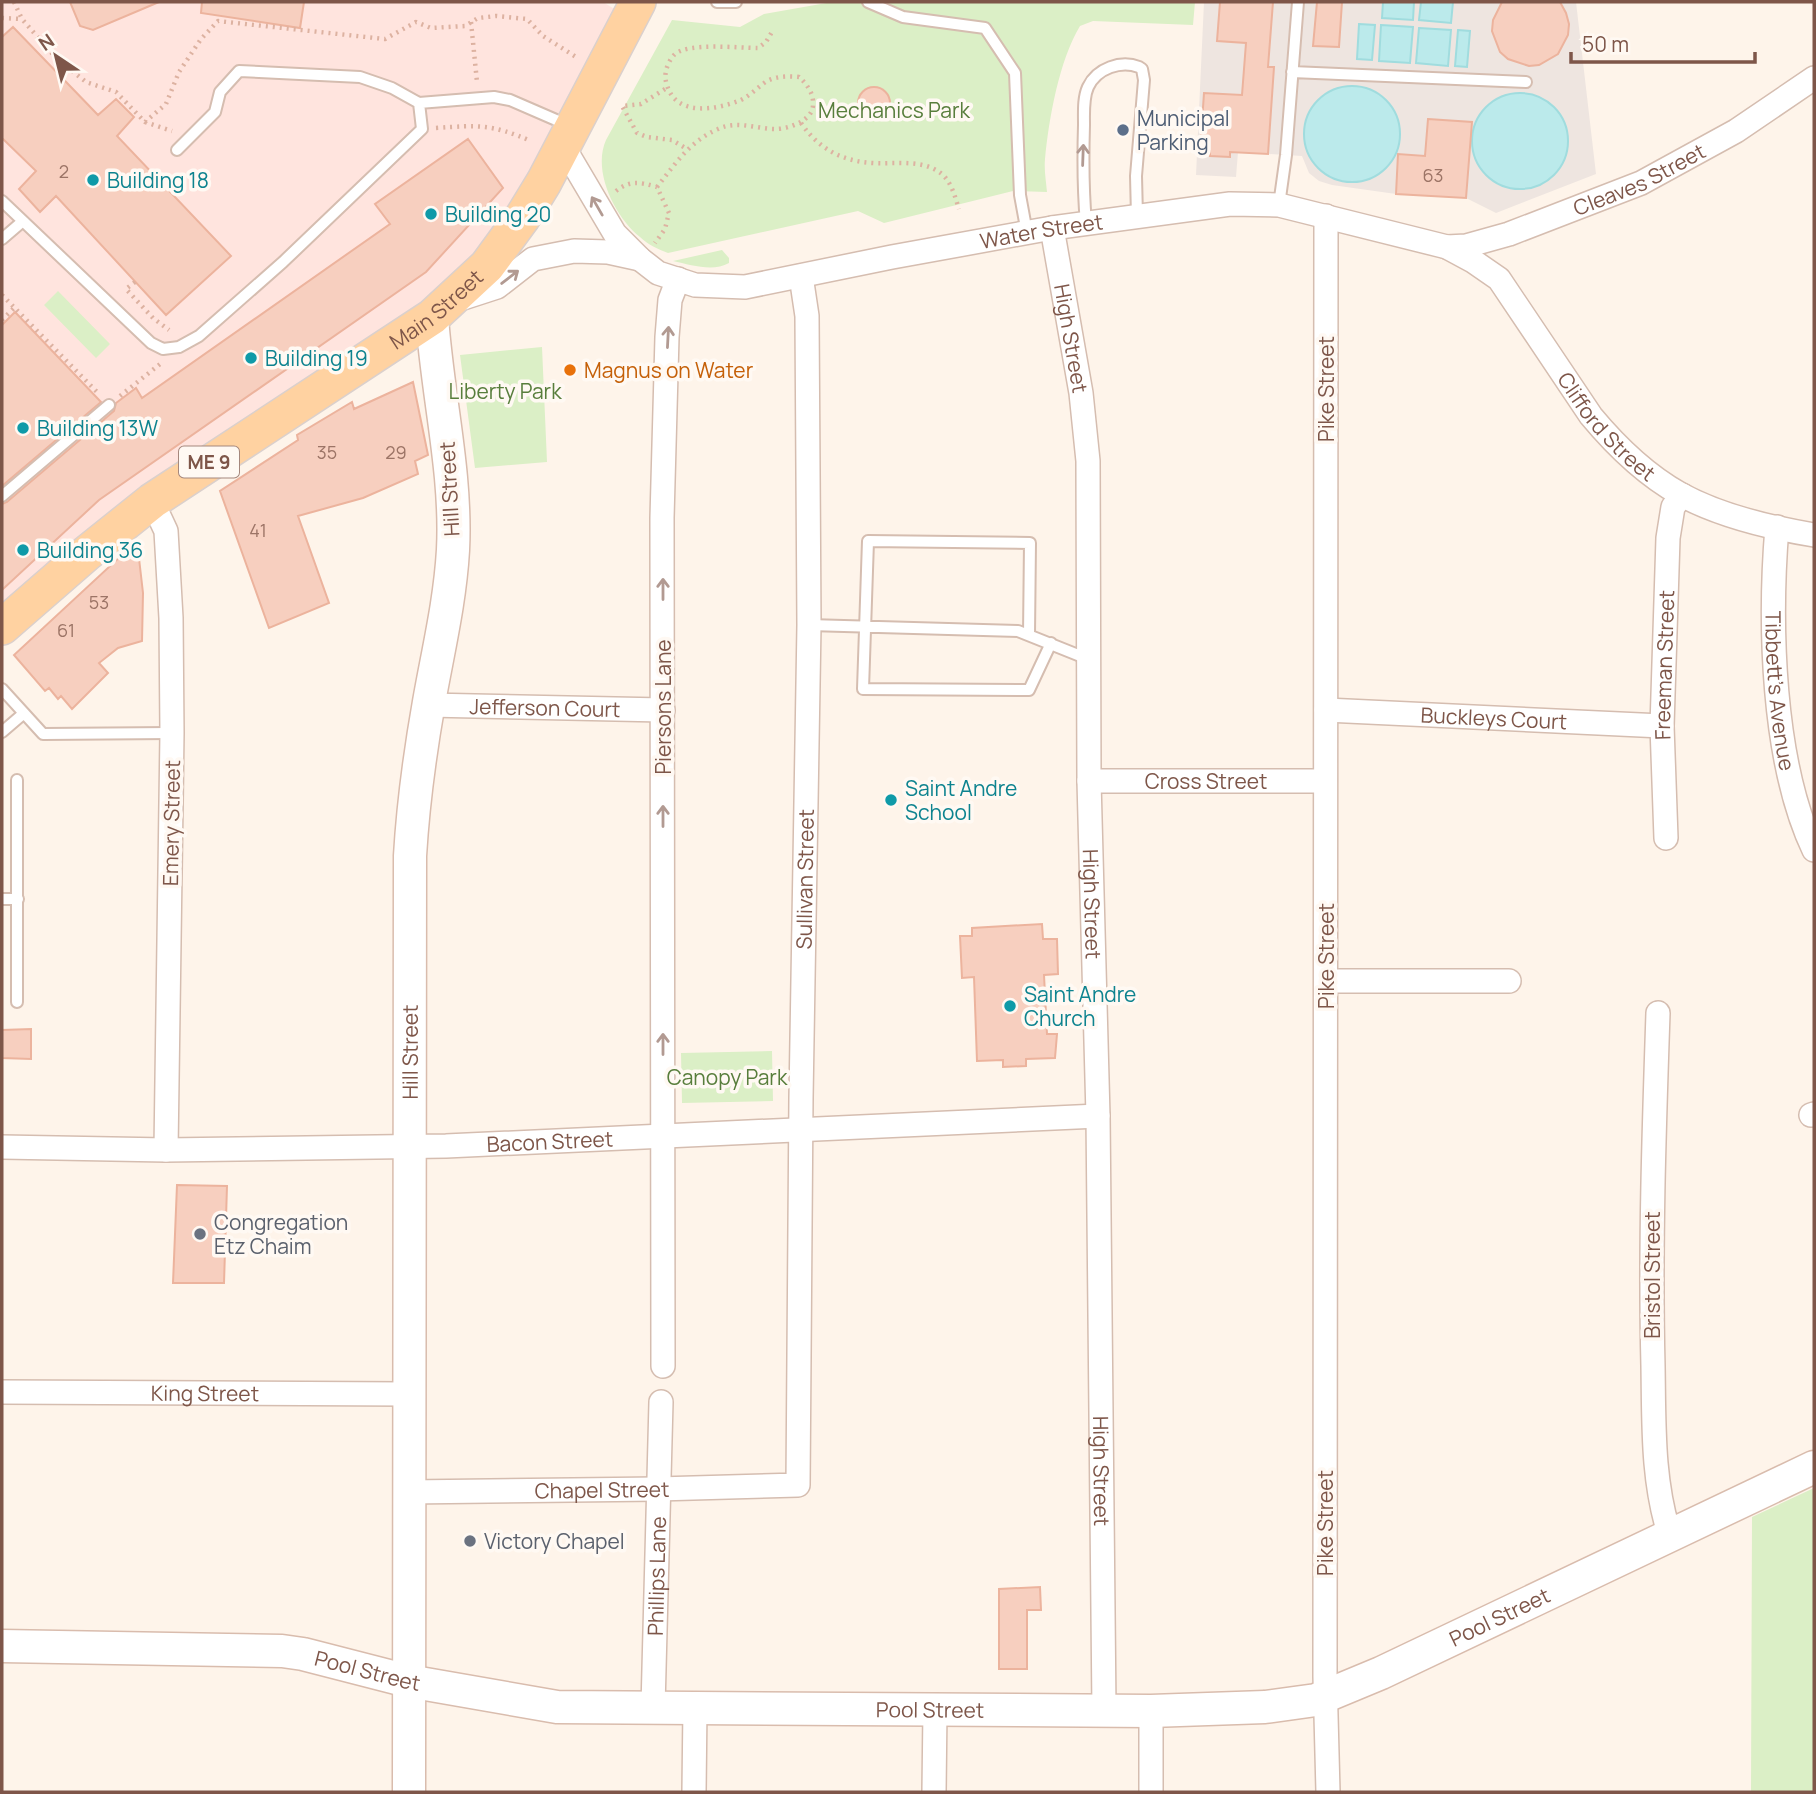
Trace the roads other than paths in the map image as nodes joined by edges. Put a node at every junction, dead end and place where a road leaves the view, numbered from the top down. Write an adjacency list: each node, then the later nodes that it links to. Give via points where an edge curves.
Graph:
1 (717, 2): 2 (lane)
2 (736, 2)
3 (868, 2): 19 (lane, via 903,17 985,28 1016,73 1020,195)
4 (1298, 2): 6 (lane)
5 (635, 7): 10 (main road, Main Street / ME 9)
6 (1292, 72): 8 (lane); 13 (lane)
7 (1814, 78): 21 (street, Cleaves Street, via 1736,131 1641,183 1508,234)
8 (1526, 82)
9 (419, 103): 10 (lane, via 494,97 510,100); 11 (lane, via 360,77 239,71 220,92 215,111); 16 (lane, via 422,129 283,262 179,348 163,349 151,343)
10 (556, 138): 22 (street, one-way to 10, via 615,234); 25 (main road, Main Street / ME 9, via 544,182 504,244 487,267)
11 (177, 150)
12 (2, 201): 16 (lane)
13 (1279, 205): 14 (street, Water Street, via 1212,206); 15 (street, Water Street)
14 (1137, 216): 17 (street, Water Street); 17 (lane, one-way to 14, via 1082,181 1085,99 1092,80 1116,65 1139,67 1144,80)
15 (1326, 216): 21 (street, Water Street); 41 (street, Pike Street)
16 (23, 221): 20 (lane)
17 (1086, 223): 18 (street, Water Street)
18 (1052, 228): 19 (street, Water Street); 37 (street, High Street, via 1085,418)
19 (1027, 233): 23 (street, Water Street)
20 (2, 239)
21 (1447, 247): 27 (street, Clifford Street, via 1499,279 1606,435)
22 (645, 254): 24 (street, Water Street, via 658,273); 25 (street, one-way to 22, via 497,287 533,259 573,251)
23 (801, 276): 24 (street, Water Street, via 745,288 695,285); 32 (street, Sullivan Street, via 807,316)
24 (678, 279): 40 (street, Piersons Lane, one-way to 24, via 667,337 670,300)
25 (440, 310): 29 (main road, Main Street / ME 9); 39 (main road, Hill Street, via 453,549 447,610)
26 (109, 405): 28 (lane)
27 (1682, 495): 30 (street, Clifford Street); 43 (street, Freeman Street, via 1673,507 1668,538)
28 (2, 496)
29 (152, 501): 33 (main road, Main Street / ME 9); 45 (street, Emery Street, via 166,531)
30 (1777, 527): 31 (street, Clifford Street); 50 (street, Tibbett's Avenue, via 1773,607 1782,731 1797,807)
31 (1814, 536)
32 (809, 625): 34 (lane); 58 (street, Sullivan Street)
33 (2, 627)
34 (865, 627): 35 (lane); 35 (lane, via 868,541 1030,543); 36 (lane, via 863,689 1029,690)
35 (1029, 634): 36 (lane)
36 (1051, 643): 37 (lane)
37 (1089, 659): 47 (street, High Street)
38 (2, 689): 42 (lane)
39 (428, 705): 40 (street, Jefferson Court); 61 (main road, Hill Street, via 410,856)
40 (663, 710): 59 (street, Piersons Lane, one-way to 40)
41 (1326, 710): 43 (street, Buckleys Court); 48 (street, Pike Street)
42 (23, 714): 44 (lane); 45 (lane, via 43,734)
43 (1662, 726): 49 (street, Freeman Street)
44 (2, 732)
45 (172, 733): 62 (street, Emery Street)
46 (17, 780): 52 (lane)
47 (1089, 781): 48 (street, Cross Street); 57 (street, High Street)
48 (1325, 781): 53 (street, Pike Street)
49 (1666, 838)
50 (1814, 850)
51 (2, 899): 52 (lane)
52 (18, 899): 55 (lane)
53 (1326, 981): 54 (street); 74 (street, Pike Street)
54 (1509, 981)
55 (17, 1002)
56 (1658, 1013): 71 (street, Bristol Street, via 1651,1324 1657,1482)
57 (1098, 1115): 58 (street, Bacon Street); 78 (street, High Street)
58 (801, 1130): 59 (street, Bacon Street); 68 (street, Sullivan Street)
59 (663, 1136): 61 (street, Bacon Street); 63 (street, Piersons Lane)
60 (2, 1147): 62 (street, Bacon Street)
61 (409, 1147): 62 (street, Bacon Street); 65 (main road, Hill Street)
62 (166, 1150)
63 (663, 1366)
64 (2, 1392): 65 (street, King Street)
65 (408, 1394): 70 (main road, Hill Street)
66 (661, 1402): 69 (street, Phillips Lane)
67 (1814, 1467): 71 (main road, Pool Street)
68 (798, 1485): 69 (street, Chapel Street)
69 (658, 1489): 70 (street, Chapel Street); 75 (street, Phillips Lane)
70 (408, 1492): 73 (main road, Hill Street)
71 (1670, 1536): 74 (main road, Pool Street)
72 (2, 1646): 73 (main road, Pool Street, via 282,1651)
73 (408, 1681): 75 (main road, Pool Street, via 557,1707); 80 (main road, Hill Street)
74 (1325, 1697): 79 (main road, Pool Street, via 1265,1707); 84 (street, Pike Street)
75 (653, 1707): 76 (main road, Pool Street)
76 (695, 1707): 77 (main road, Pool Street); 81 (street)
77 (935, 1710): 78 (main road, Pool Street); 82 (street)
78 (1104, 1710): 79 (main road, Pool Street)
79 (1151, 1711): 83 (street)
80 (409, 1792)
81 (694, 1792)
82 (934, 1792)
83 (1151, 1792)
84 (1328, 1792)

